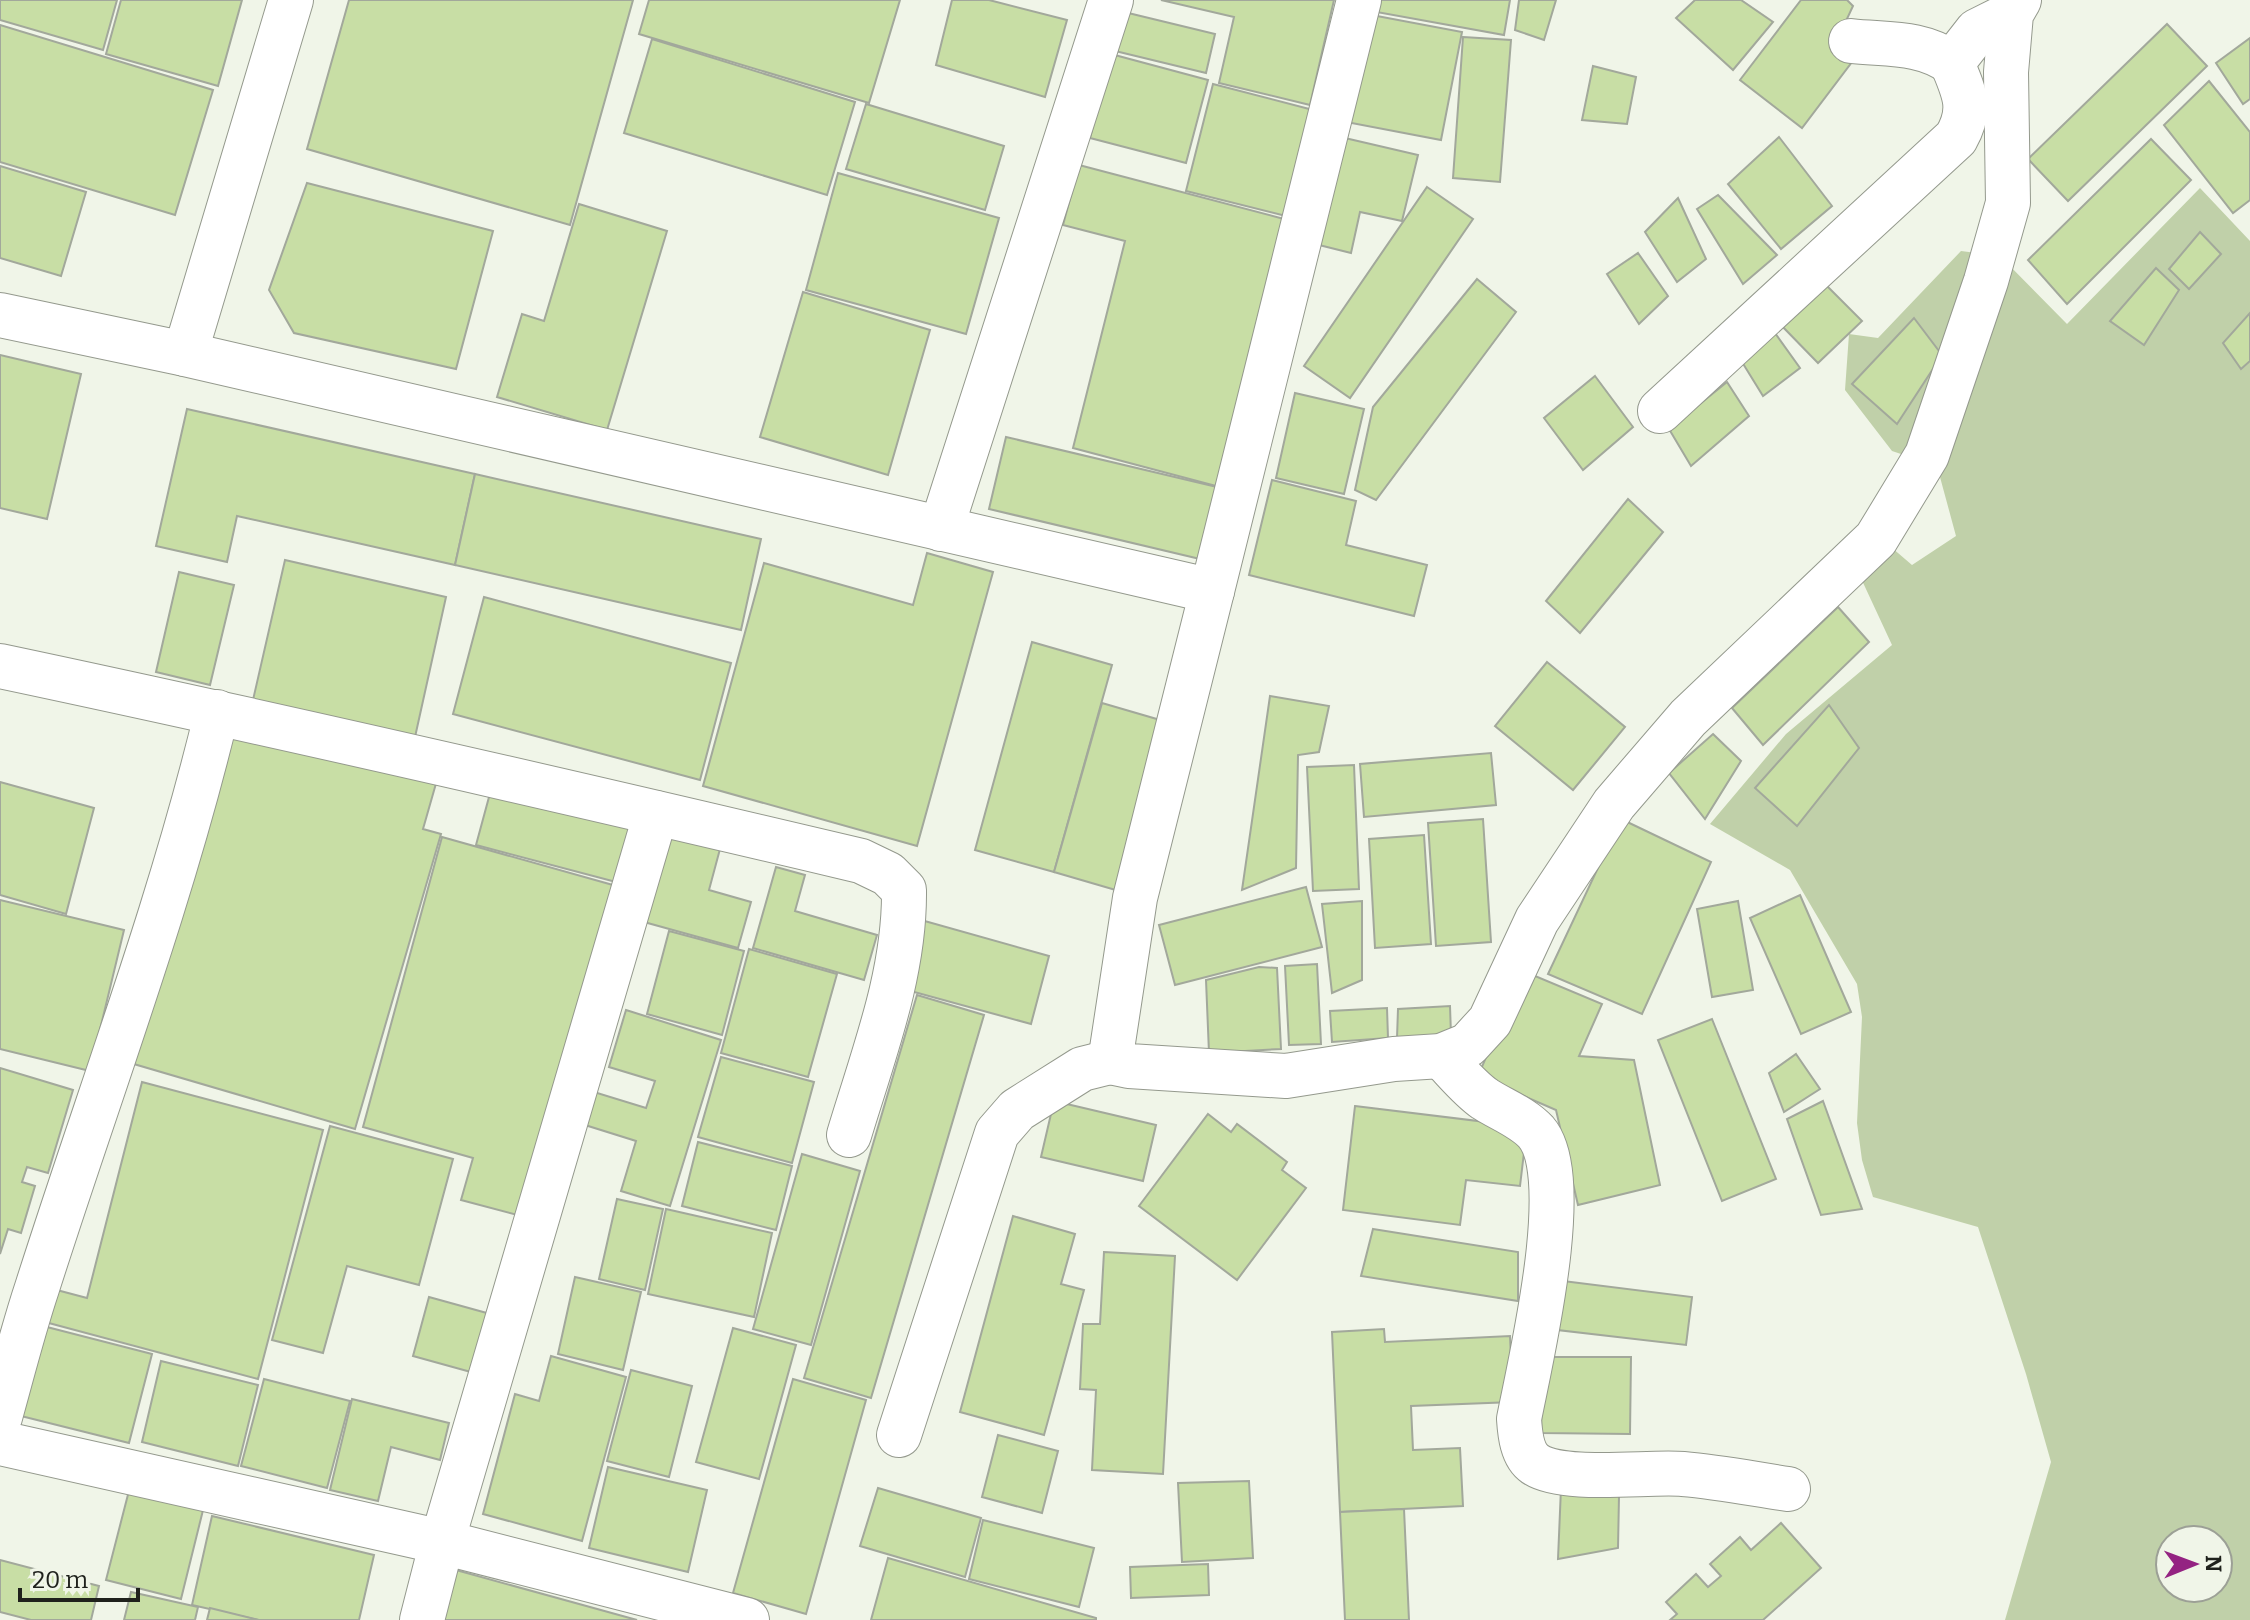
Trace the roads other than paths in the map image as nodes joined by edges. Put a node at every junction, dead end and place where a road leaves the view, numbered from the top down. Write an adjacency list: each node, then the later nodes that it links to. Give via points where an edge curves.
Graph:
1 (291, 0): 8 (street)
2 (1111, 0): 10 (street)
3 (1359, 0): 11 (street)
4 (2015, 7): 6 (street, via 1977,31); 15 (street, via 2006,72 2008,203 1927,455 1876,539 1688,718 1614,804 1537,920 1490,1021 1468,1045)
5 (1851, 41): 6 (street, via 1915,46)
6 (1952, 63): 9 (street, via 1965,105 1965,122 1956,138)
7 (0, 315): 8 (street)
8 (185, 354): 10 (street)
9 (1660, 411)
10 (941, 529): 11 (street)
11 (1212, 591): 16 (street, via 1135,898)
12 (0, 666): 13 (street)
13 (217, 712): 14 (street); 18 (street, via 197,796 36,1289)
14 (656, 813): 17 (street, via 861,861 888,874 904,890 893,991); 22 (street)
15 (1441, 1056): 16 (street, via 1286,1076); 21 (street, via 1482,1097 1537,1134 1545,1154 1552,1196 1545,1294 1519,1419 1528,1457 1561,1472 1680,1473)
16 (1110, 1062): 19 (street, via 1082,1069 1017,1110 997,1133)
17 (849, 1135)
18 (0, 1417)
19 (899, 1435)
20 (0, 1443): 22 (street)
21 (1788, 1489)
22 (442, 1542): 23 (street); 24 (street)
23 (422, 1620)
24 (747, 1620)

